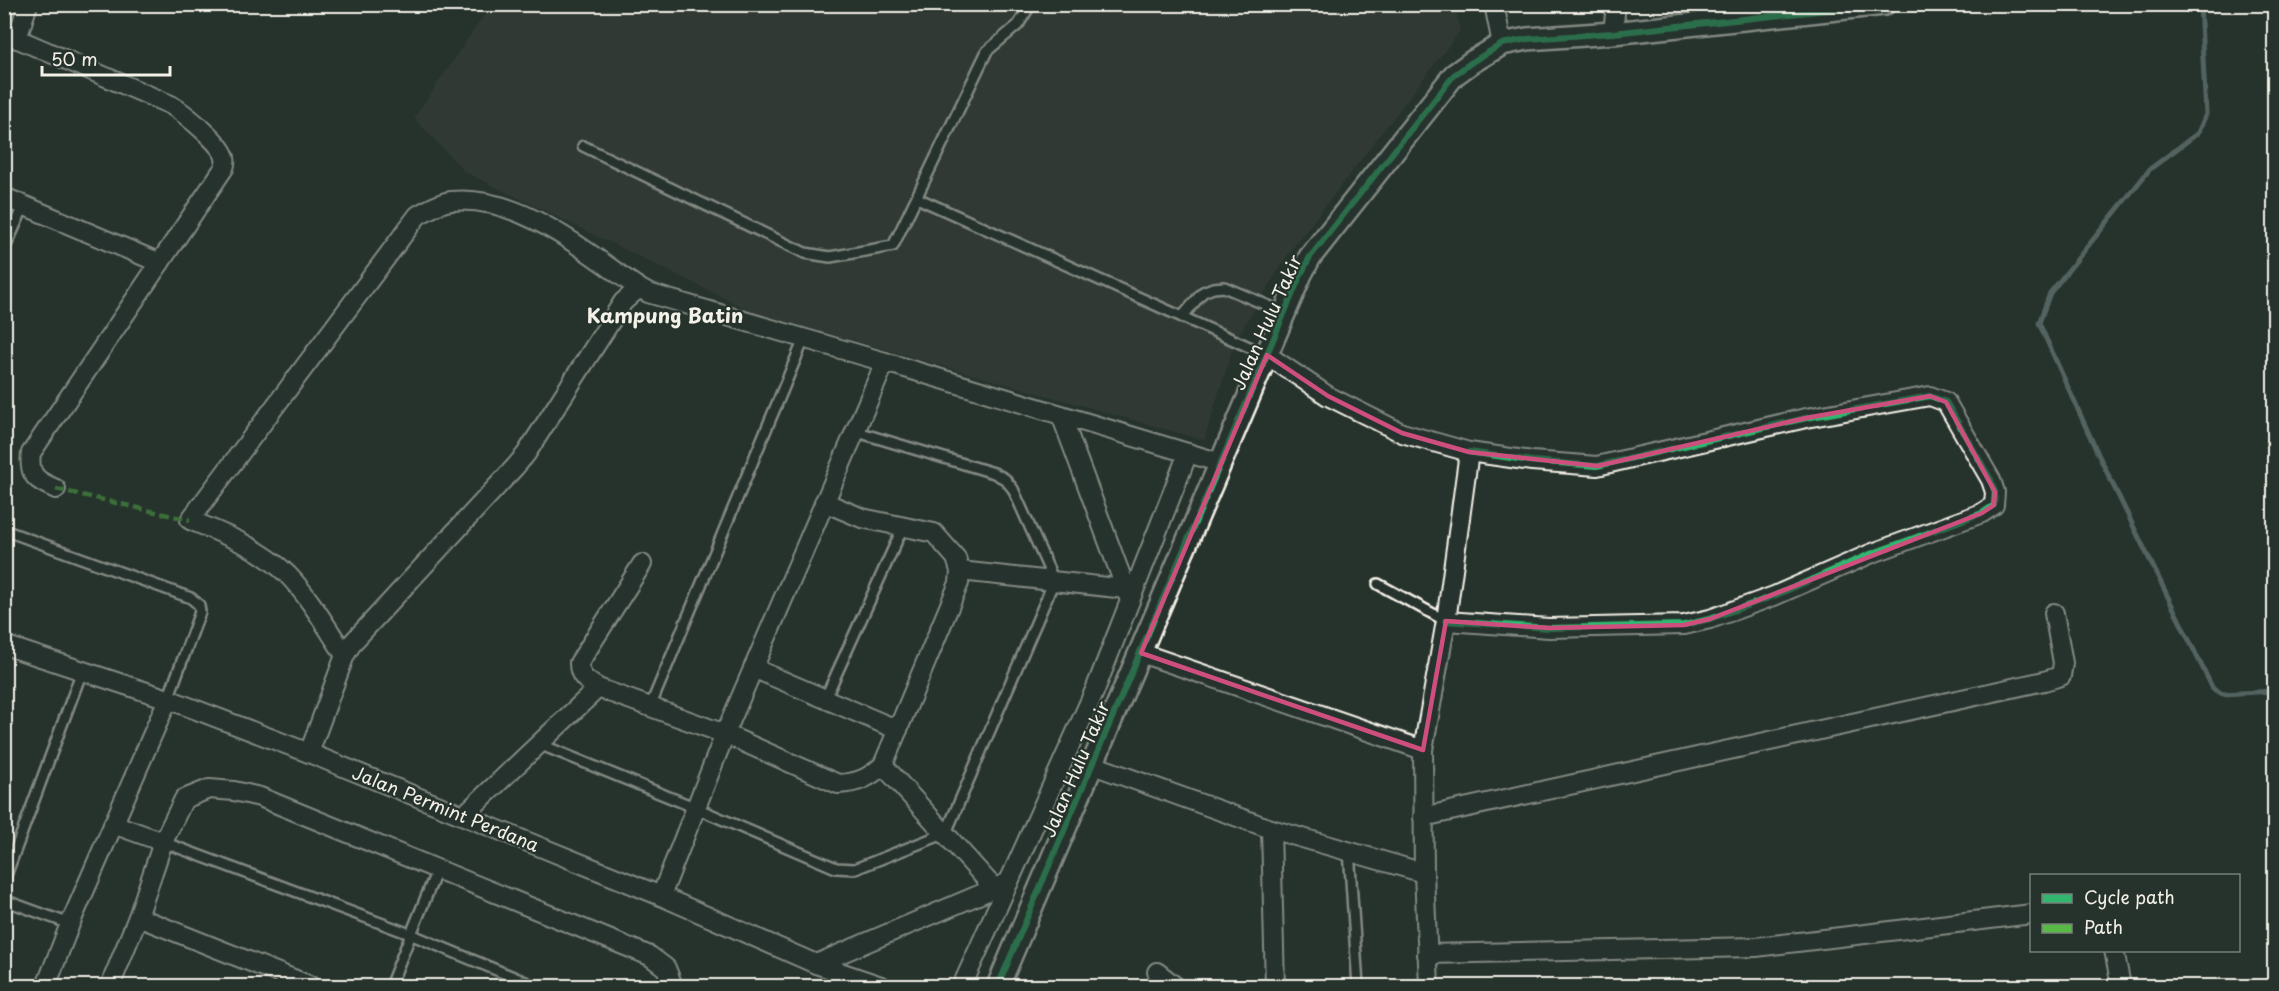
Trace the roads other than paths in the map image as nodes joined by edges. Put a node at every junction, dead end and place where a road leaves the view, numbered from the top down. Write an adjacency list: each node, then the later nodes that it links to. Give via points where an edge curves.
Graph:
1 (28, 4): 8 (street)
2 (1031, 4): 12 (lane, via 1018,25 987,51)
3 (1494, 4): 9 (street)
4 (1616, 4): 7 (street)
5 (1884, 4): 6 (street, Jalan Hulu Takir)
6 (1790, 10): 7 (street, Jalan Hulu Takir)
7 (1613, 33): 9 (street, Jalan Hulu Takir)
8 (11, 36): 15 (street, via 171,105 187,115 222,150 224,168)
9 (1502, 44): 17 (street, Jalan Hulu Takir, via 1454,75 1310,256)
10 (583, 146): 12 (lane, via 805,253 830,258 893,246)
11 (4, 197): 13 (street)
12 (917, 198): 18 (lane)
13 (24, 206): 14 (lane); 15 (street)
14 (4, 250)
15 (160, 263): 27 (street, via 31,453 31,472 40,483)
16 (639, 288): 19 (street); 40 (street, via 623,302 515,468 364,627); 40 (street, via 513,209 476,200 448,201 418,215 190,520 239,541 287,575)
17 (1285, 313): 18 (lane, via 1224,287 1203,292); 20 (street, Jalan Hulu Takir)
18 (1182, 317): 20 (lane)
19 (804, 339): 21 (street); 46 (lane)
20 (1267, 355): 24 (street, via 1328,396 1402,433); 26 (street, Jalan Hulu Takir)
21 (885, 362): 22 (street); 23 (street)
22 (1061, 414): 25 (street); 35 (street)
23 (854, 431): 28 (street); 33 (lane, via 1005,479)
24 (1469, 452): 37 (street); 37 (street, via 1597,466 1806,418 1930,396 1946,402 1986,470 1993,486 1994,505 1774,596 1692,623 1549,628)
25 (1188, 453): 26 (street); 35 (street)
26 (1221, 464): 39 (street, Jalan Hulu Takir)
27 (56, 489)
28 (824, 502): 29 (street, via 862,518); 41 (street)
29 (904, 525): 32 (street, via 934,533 956,558); 45 (lane)
30 (4, 530): 44 (lane, via 191,598 199,605 200,612)
31 (642, 564): 43 (street, via 579,663 584,679)
32 (960, 571): 33 (street); 47 (street, via 959,583)
33 (1054, 581): 35 (street); 59 (lane)
34 (1378, 584): 37 (lane)
35 (1128, 594): 65 (street, via 1095,690)
36 (2054, 613): 56 (street, via 2063,663 2061,676)
37 (1446, 621): 50 (street)
38 (4, 645): 42 (street, Jalan Permint Perdana)
39 (1141, 653): 50 (street); 53 (street, Jalan Hulu Takir)
40 (345, 655): 51 (street)
41 (753, 668): 45 (street); 48 (street)
42 (82, 671): 44 (street, Jalan Permint Perdana); 64 (lane)
43 (598, 688): 46 (street); 49 (street)
44 (168, 699): 51 (street, Jalan Permint Perdana); 57 (street)
45 (825, 699): 47 (street)
46 (650, 708): 48 (street)
47 (898, 730): 52 (street)
48 (725, 734): 52 (street, via 838,784 863,780); 54 (street)
49 (540, 744): 54 (lane); 55 (street)
50 (1423, 750): 56 (street)
51 (309, 753): 55 (street, Jalan Permint Perdana)
52 (883, 765): 59 (street)
53 (1093, 765): 58 (street); 85 (street, Jalan Hulu Takir)
54 (696, 808): 59 (lane, via 836,868 855,869); 66 (street)
55 (464, 815): 66 (street, Jalan Permint Perdana)
56 (1423, 817): 63 (street)
57 (113, 824): 60 (street); 70 (street)
58 (1271, 829): 61 (street); 87 (street)
59 (946, 833): 65 (street)
60 (163, 842): 62 (street, via 184,799 209,789 234,791 260,797); 69 (street); 71 (lane)
61 (1349, 850): 63 (street); 88 (lane)
62 (437, 870): 71 (lane); 82 (street, via 650,956 666,969)
63 (1424, 873): 73 (street)
64 (4, 881)
65 (1002, 885): 74 (street); 84 (street)
66 (661, 896): 74 (street, Jalan Permint Perdana)
67 (4, 900): 70 (lane)
68 (2030, 914): 73 (street, via 1756,947)
69 (138, 917): 78 (street); 79 (street)
70 (70, 924): 77 (street)
71 (410, 934): 80 (lane); 81 (lane)
72 (2114, 952): 90 (street)
73 (1427, 954): 89 (street)
74 (816, 964): 76 (street, Jalan Permint Perdana)
75 (1157, 972): 86 (street)
76 (838, 979): 83 (street, Jalan Permint Perdana)
77 (46, 987)
78 (110, 987)
79 (311, 987)
80 (390, 987)
81 (535, 987)
82 (673, 987)
83 (881, 987)
84 (962, 987)
85 (998, 987)
86 (1175, 987)
87 (1275, 987)
88 (1358, 987)
89 (1429, 987)
90 (2121, 987)

